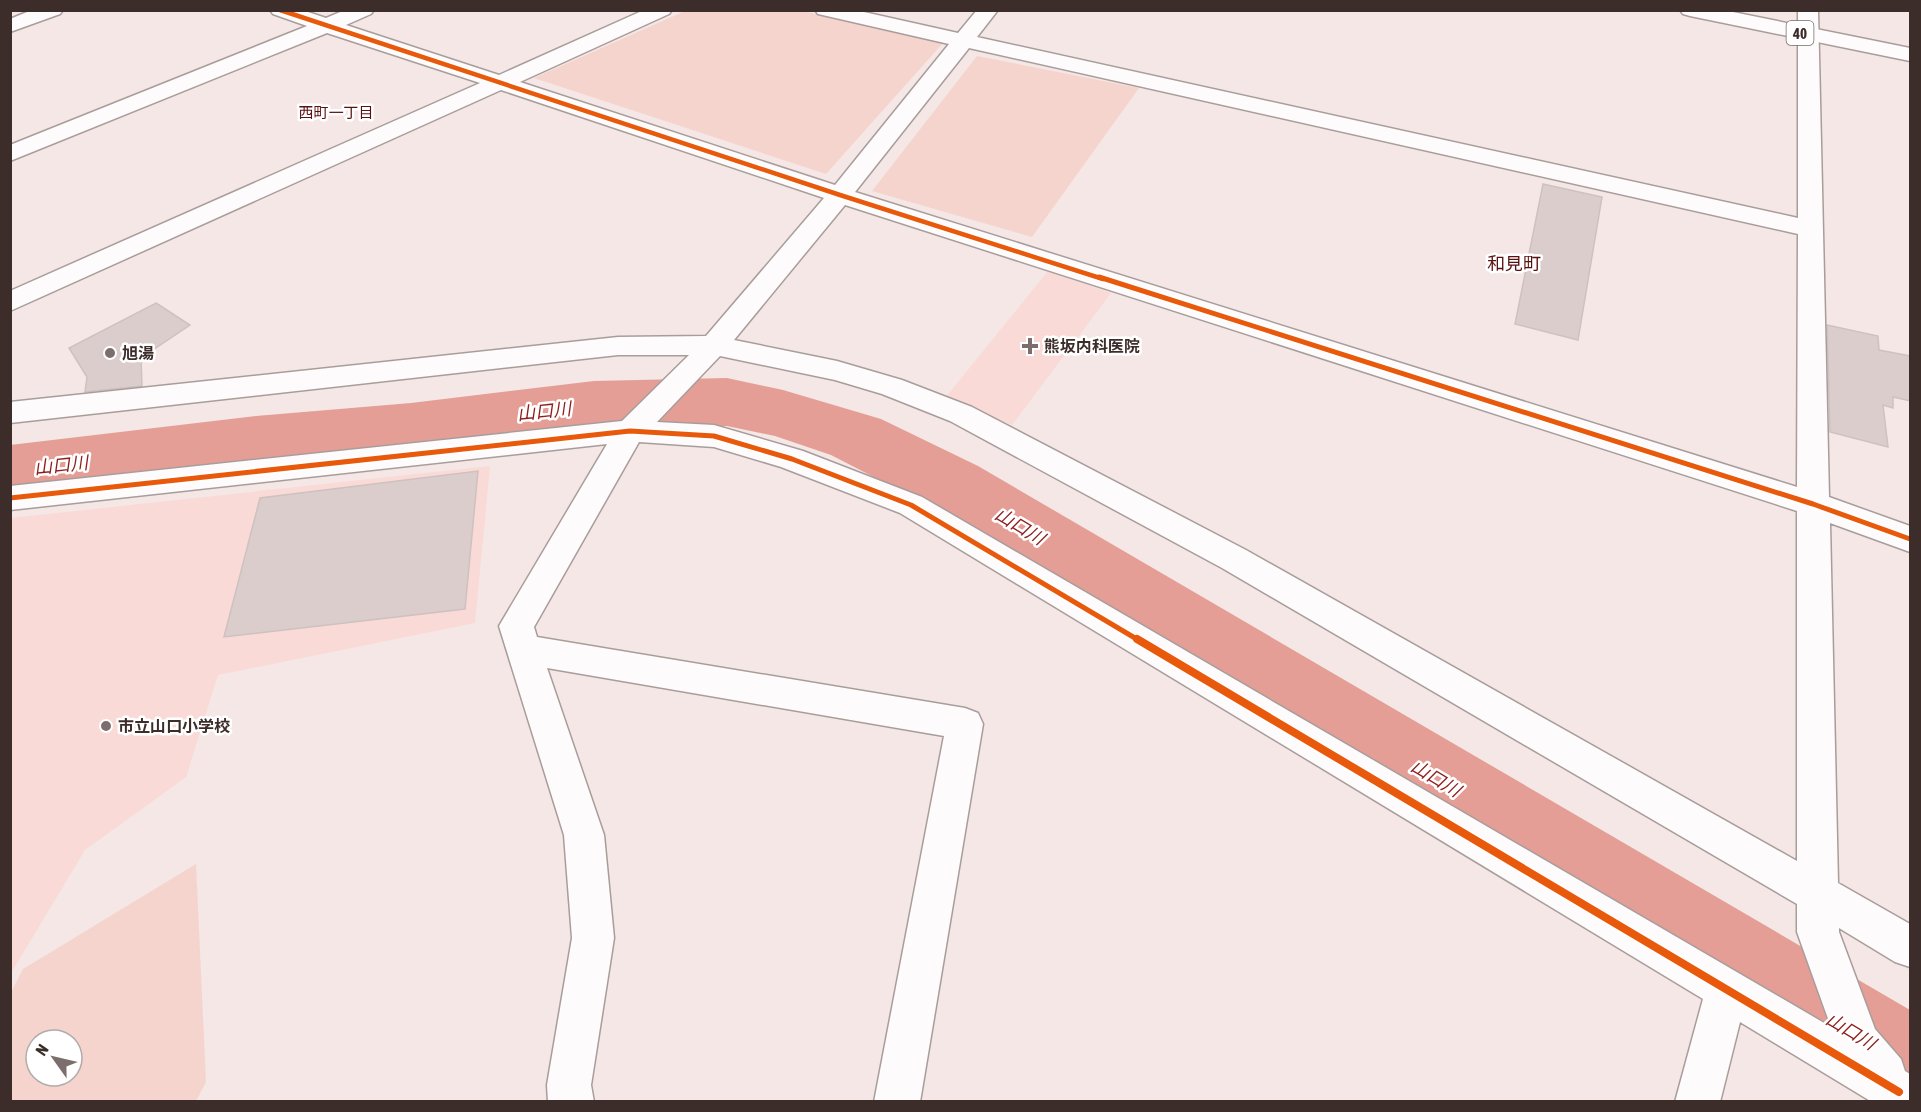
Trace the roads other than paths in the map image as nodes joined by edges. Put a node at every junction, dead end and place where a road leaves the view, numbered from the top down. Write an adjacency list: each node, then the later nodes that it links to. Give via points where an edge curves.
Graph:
1 (53, 10): 10 (street)
2 (280, 10): 9 (street)
3 (364, 10): 9 (street)
4 (662, 10): 13 (street)
5 (825, 10): 11 (street)
6 (988, 10): 11 (street)
7 (1690, 10): 8 (street, 40)
8 (1808, 23): 12 (street, 40); 16 (street)
9 (326, 25): 13 (street); 14 (street)
10 (10, 26)
11 (963, 41): 15 (street); 16 (street)
12 (1911, 55)
13 (512, 85): 15 (street); 17 (street); 18 (street)
14 (10, 154)
15 (840, 195): 19 (street); 23 (street)
16 (1810, 229): 23 (street)
17 (10, 302)
18 (10, 324)
19 (707, 352): 20 (street, via 618,346); 21 (street); 26 (street, via 837,371 961,414 1234,559)
20 (10, 413)
21 (630, 431): 22 (street); 25 (street, via 516,626); 28 (street, via 714,436 792,459 911,505)
22 (10, 498)
23 (1814, 504): 24 (street); 26 (street)
24 (1911, 539)
25 (523, 649): 30 (street, via 584,835 593,938 569,1085); 31 (street, via 965,724)
26 (1818, 913): 27 (street); 29 (street, via 1858,1043)
27 (1911, 947)
28 (1727, 990): 29 (street); 32 (street)
29 (1904, 1097)
30 (571, 1101)
31 (897, 1101)
32 (1697, 1101)

